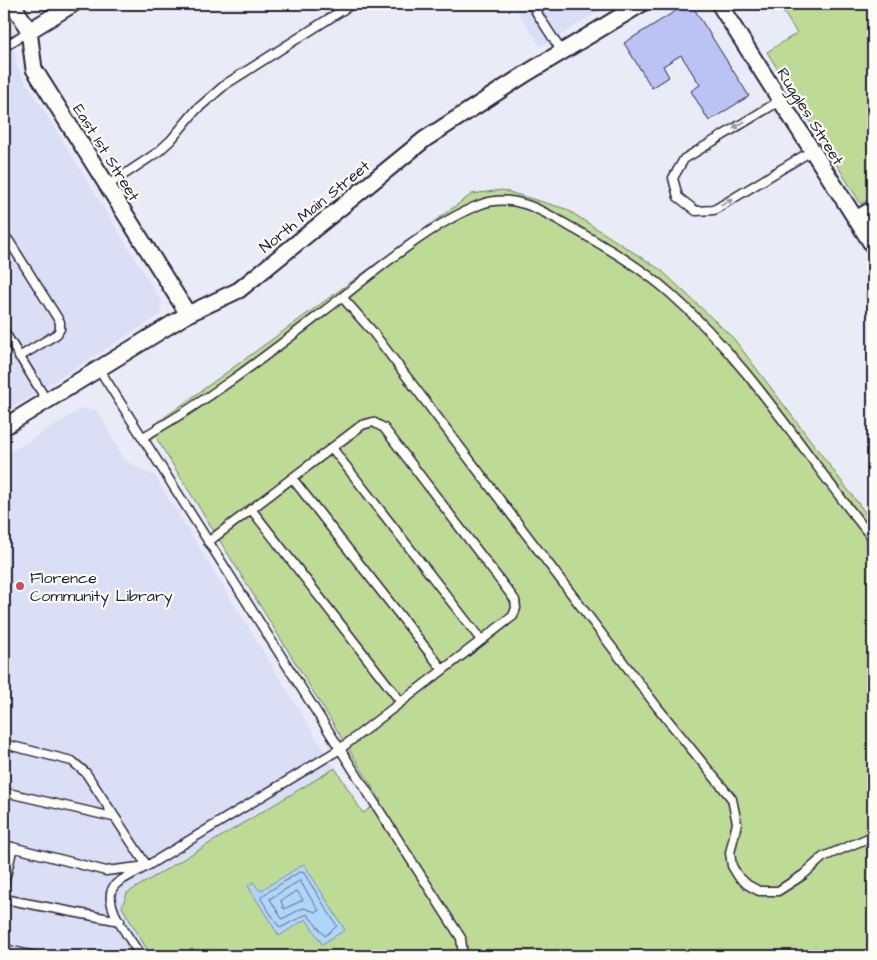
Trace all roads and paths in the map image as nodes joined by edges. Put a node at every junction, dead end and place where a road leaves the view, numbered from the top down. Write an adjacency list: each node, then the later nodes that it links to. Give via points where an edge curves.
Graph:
1 (13, 4): 8 (street, East 1st Street)
2 (73, 4): 8 (street)
3 (352, 4): 13 (lane, via 226,84 196,110 158,152)
4 (546, 4): 7 (lane)
5 (641, 4): 10 (street, North Main Street)
6 (719, 4): 11 (street, Ruggles Street)
7 (533, 7): 10 (lane)
8 (29, 31): 9 (lane); 13 (street, East 1st Street, via 34,69)
9 (4, 48)
10 (562, 52): 19 (street, North Main Street, via 425,139 239,290)
11 (781, 100): 12 (street, Ruggles Street); 12 (lane, one-way to 12, via 684,159 673,178 678,197 696,211 714,210)
12 (812, 150): 15 (street, Ruggles Street)
13 (107, 186): 19 (street, East 1st Street)
14 (873, 209): 15 (street)
15 (856, 220): 17 (street, Ruggles Street)
16 (4, 236): 21 (lane, via 60,322 57,334)
17 (873, 246)
18 (342, 297): 25 (lane, via 211,396); 29 (lane, via 416,242 476,206 502,200 535,207 632,263 670,292 726,350 797,437); 38 (lane, via 372,331 658,708 732,799 737,823 730,853 738,876 759,891 778,891 823,857)
19 (188, 314): 22 (street, North Main Street)
20 (4, 331): 21 (lane)
21 (20, 357): 23 (lane)
22 (99, 369): 23 (street, North Main Street); 25 (lane)
23 (48, 400): 24 (street, North Main Street)
24 (4, 427)
25 (143, 438): 30 (lane)
26 (332, 448): 27 (lane); 31 (lane); 31 (lane, via 362,425 373,422 384,428 515,600 512,616)
27 (292, 478): 28 (lane); 32 (lane)
28 (251, 509): 30 (lane); 33 (lane)
29 (873, 539)
30 (208, 542): 35 (lane)
31 (481, 640): 32 (lane)
32 (443, 670): 33 (lane)
33 (401, 702): 35 (lane)
34 (4, 744): 37 (lane, via 72,761 86,773)
35 (340, 749): 41 (lane); 48 (lane, via 461,938)
36 (4, 792): 37 (lane)
37 (113, 817): 41 (lane)
38 (873, 836)
39 (4, 845): 40 (lane)
40 (13, 847): 41 (lane, via 106,871); 42 (lane)
41 (146, 866): 44 (lane, via 115,885 109,895 111,907)
42 (4, 884)
43 (4, 898): 44 (lane)
44 (120, 921): 47 (lane)
45 (4, 949): 46 (lane)
46 (35, 956)
47 (141, 956)
48 (463, 956)

